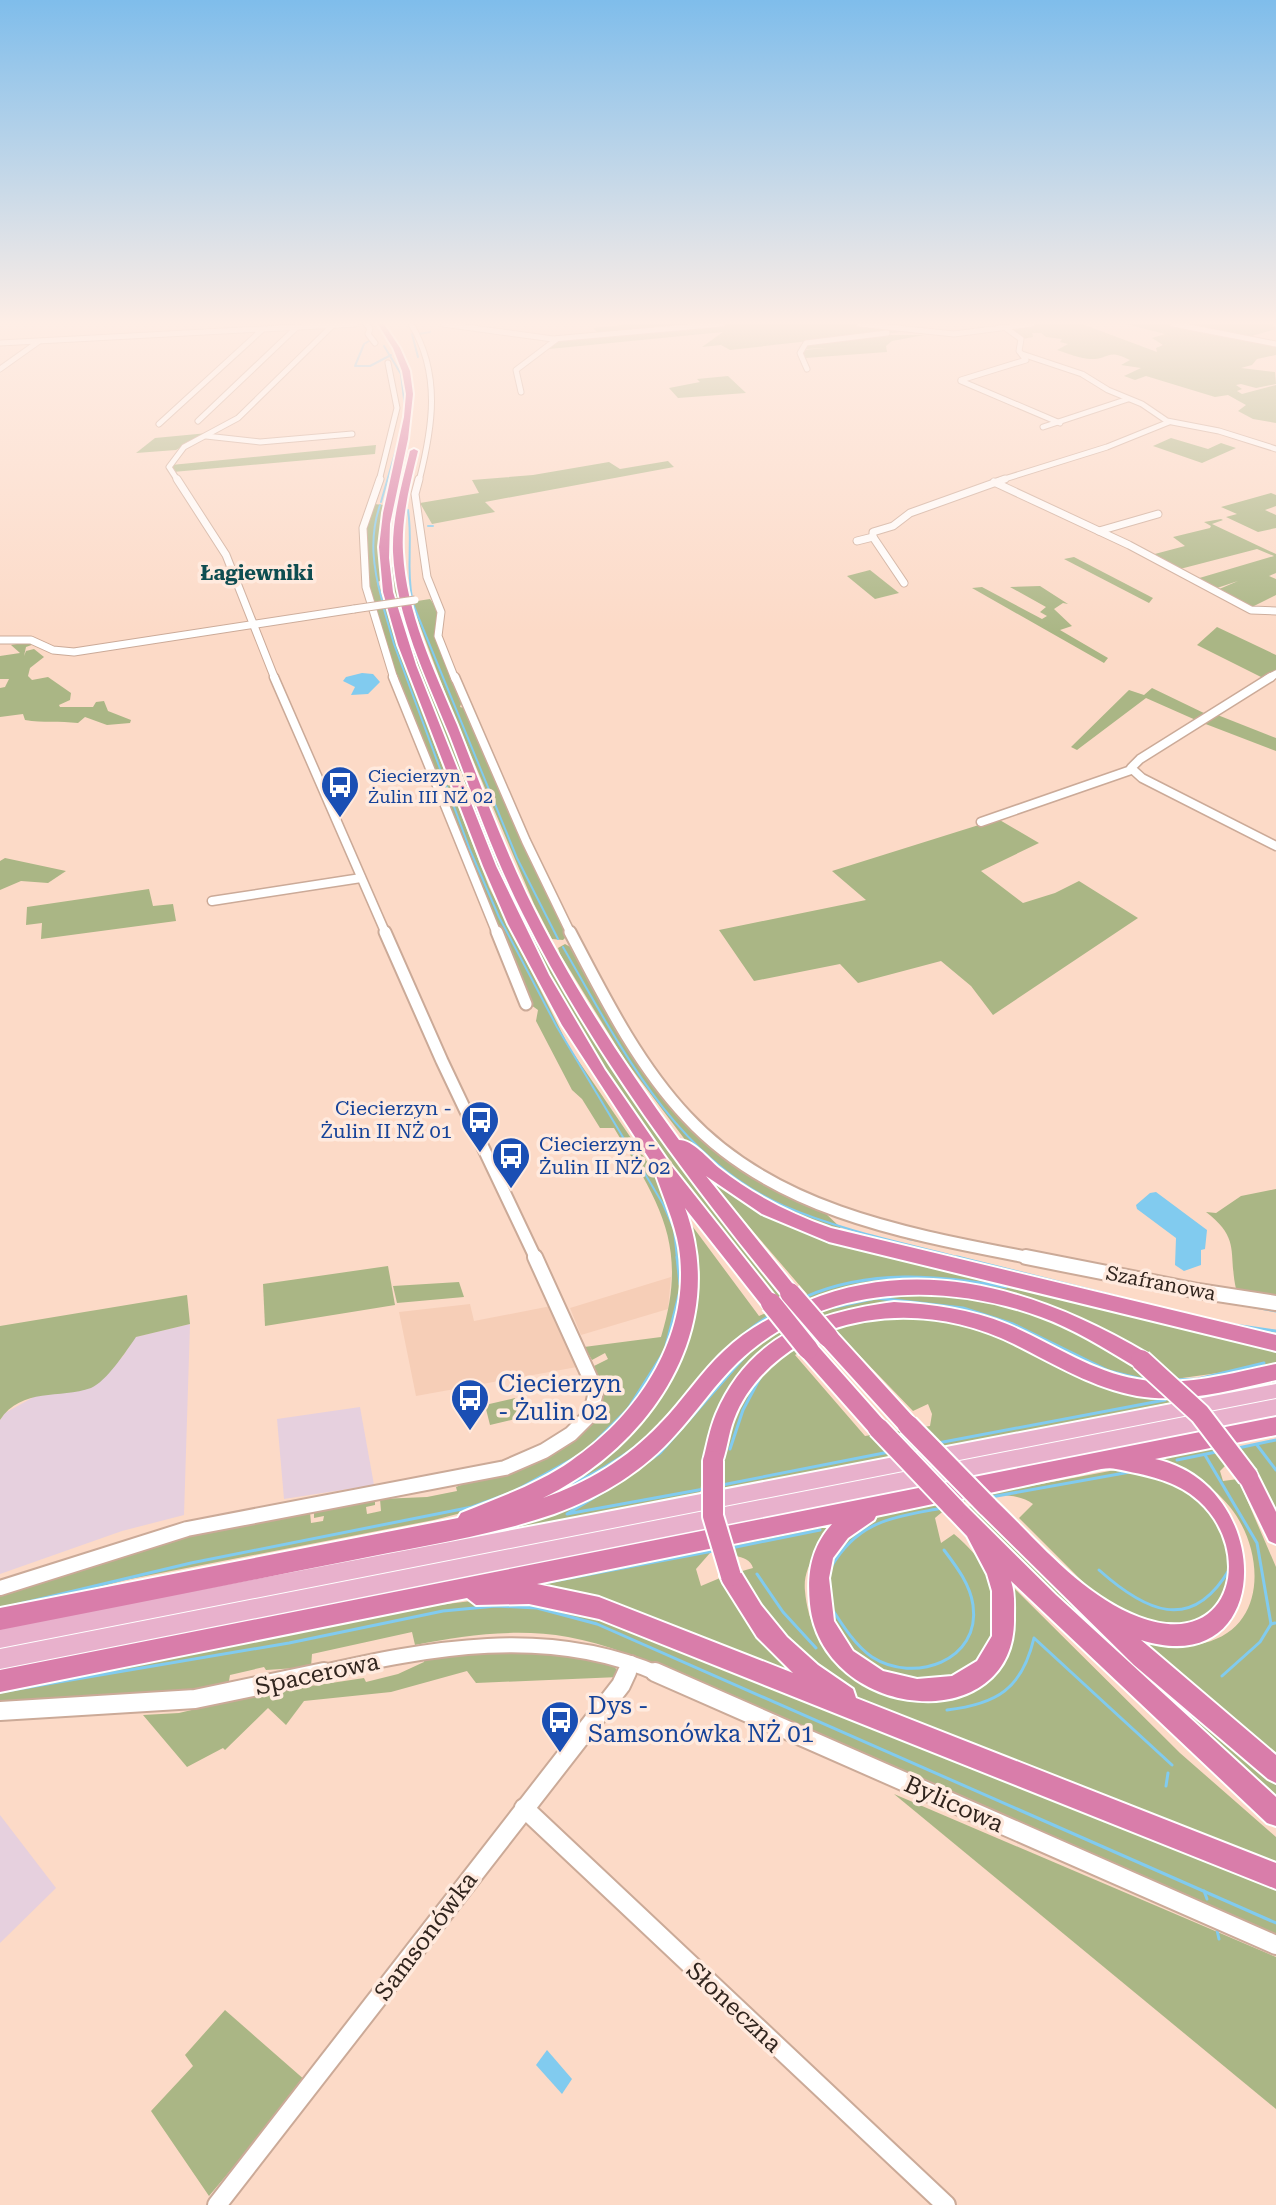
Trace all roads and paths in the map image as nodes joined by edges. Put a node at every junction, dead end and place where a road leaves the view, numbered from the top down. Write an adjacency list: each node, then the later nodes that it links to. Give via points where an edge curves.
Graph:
1 (223, 427): 9 (street)
2 (392, 427): 27 (street, via 363,528 366,587 388,664)
3 (408, 427): 29 (highway, via 384,542 387,587 399,629 514,921 608,1088)
4 (419, 427): 28 (highway, via 398,528 402,583 413,625 529,912 585,1013)
5 (431, 427): 17 (street, Szafranowa, via 415,494 427,577)
6 (1157, 427): 11 (street)
7 (1194, 427): 10 (street)
8 (352, 434): 9 (street, via 266,442)
9 (205, 436): 19 (street, via 182,449 169,467 225,554)
10 (1276, 449)
11 (994, 482): 13 (street); 14 (street, via 906,514 893,526 873,532)
12 (1158, 514): 13 (street)
13 (1099, 531): 18 (street, via 1249,609)
14 (873, 537): 15 (street); 16 (street, via 902,580)
15 (857, 541)
16 (885, 581)
17 (435, 597): 19 (street, bridge); 30 (street, Szafranowa, via 441,612 439,640 556,908 642,1059 684,1115 714,1143 751,1170 830,1210 899,1231)
18 (1276, 611)
19 (252, 624): 20 (street, via 68,652 31,640); 25 (street)
20 (0, 640)
21 (1276, 674): 22 (street, via 1140,759)
22 (1131, 770): 23 (street); 24 (street)
23 (981, 822)
24 (1276, 846)
25 (361, 878): 26 (street); 41 (street, via 590,1373 597,1392 594,1410 547,1450 499,1470 187,1529)
26 (212, 901)
27 (526, 1004)
28 (653, 1117): 31 (highway, via 729,1187 806,1228); 42 (highway, bridge, via 707,1192 828,1337)
29 (660, 1163): 38 (highway, bridge, via 808,1349); 39 (highway, via 687,1243 690,1286 680,1338 659,1383 618,1434 578,1467 521,1498)
30 (1276, 1303)
31 (1276, 1343)
32 (1276, 1372): 50 (highway, bridge, via 1185,1389 1139,1388 1087,1372 965,1317 912,1309 836,1318 805,1331 761,1362 730,1404 713,1461 713,1516 731,1576 760,1624 802,1668)
33 (1276, 1391): 45 (main road)
34 (1276, 1407): 46 (main road)
35 (1276, 1426): 36 (highway)
36 (1098, 1461): 37 (highway); 42 (highway, via 1155,1465 1203,1489 1237,1529 1246,1556 1247,1585 1227,1620 1183,1636 1136,1627)
37 (891, 1503): 38 (highway, via 853,1519 835,1535 821,1561 817,1587 822,1619 839,1649 865,1674 898,1689 927,1693 958,1686 983,1670 999,1645 1005,1617 1002,1589); 43 (highway)
38 (975, 1530): 53 (highway)
39 (434, 1533): 40 (highway, bridge, via 543,1509 600,1484 651,1447 748,1341 792,1314 850,1293 926,1286 1004,1296 1078,1323 1141,1360 1201,1414 1248,1477); 44 (highway)
40 (1276, 1534)
41 (0, 1588)
42 (1075, 1593): 51 (highway)
43 (415, 1598): 48 (highway); 50 (highway, via 529,1593 599,1608)
44 (0, 1619)
45 (0, 1638)
46 (0, 1659)
47 (631, 1663): 49 (street, Spacerowa, via 554,1644 482,1643 198,1698); 52 (street, Samsonówka, via 621,1685); 55 (street, Bylicowa)
48 (0, 1681)
49 (0, 1711)
50 (914, 1732): 54 (highway)
51 (1276, 1771)
52 (524, 1808): 56 (street, Samsonówka); 57 (street, Słoneczna)
53 (1276, 1814)
54 (1276, 1876)
55 (1276, 1945)
56 (217, 2205)
57 (946, 2205)

